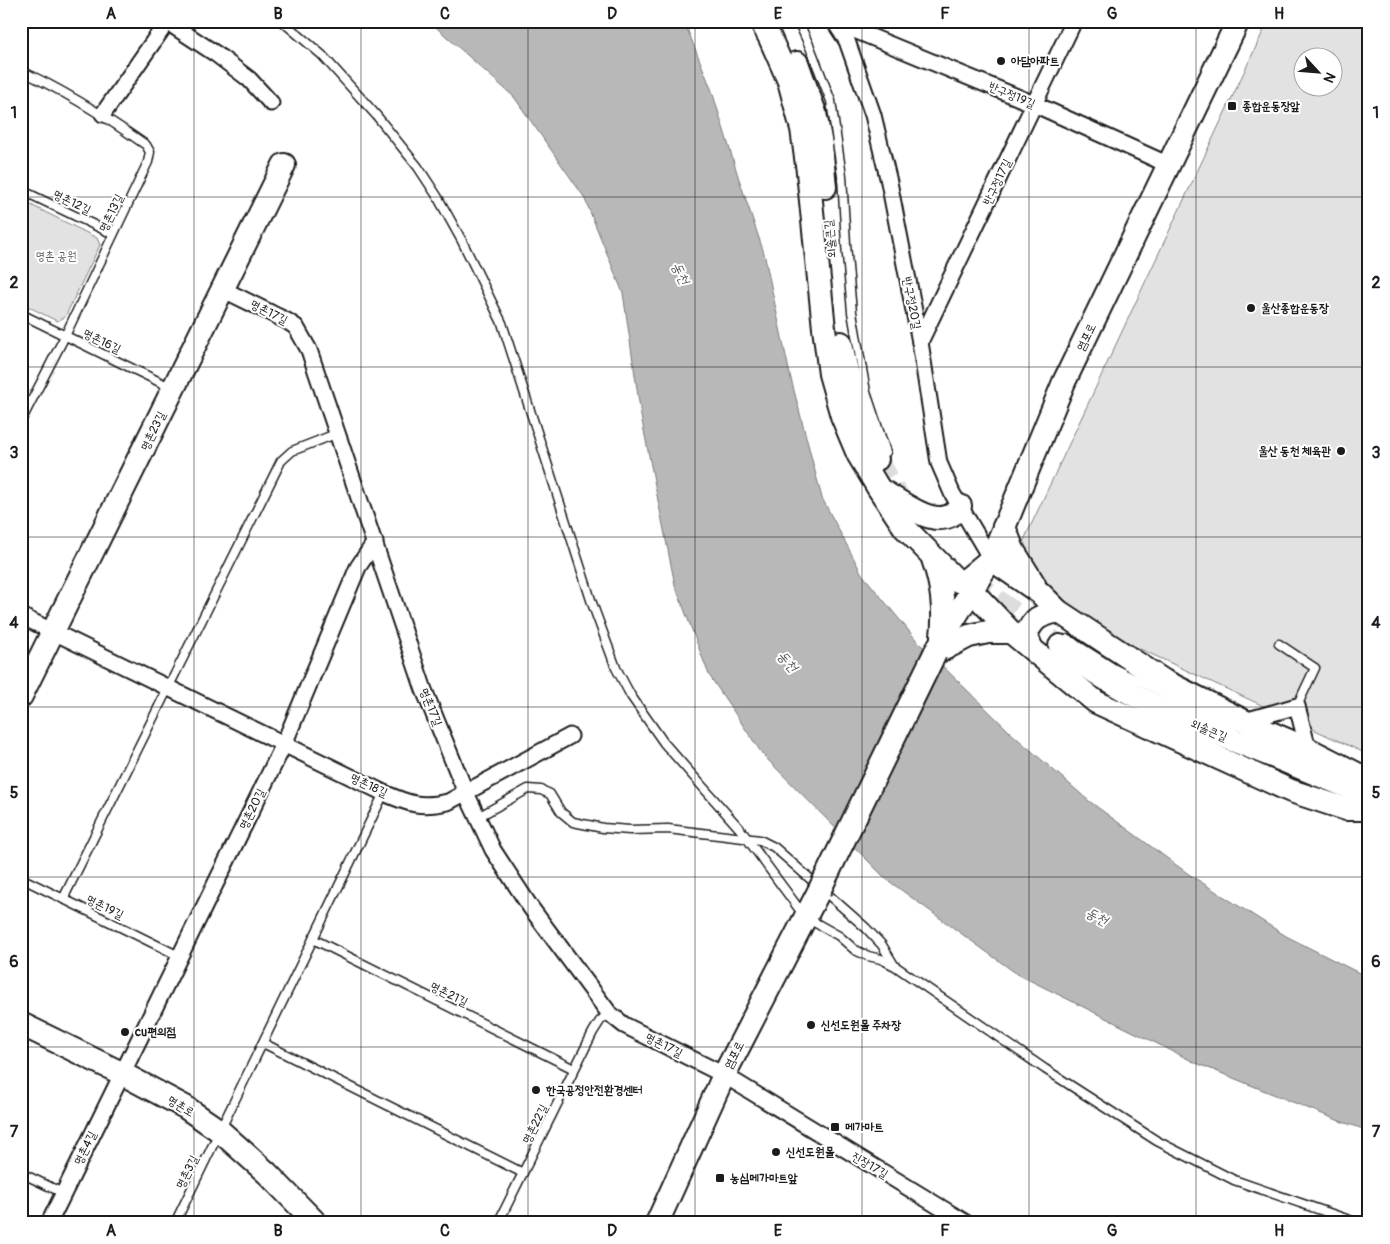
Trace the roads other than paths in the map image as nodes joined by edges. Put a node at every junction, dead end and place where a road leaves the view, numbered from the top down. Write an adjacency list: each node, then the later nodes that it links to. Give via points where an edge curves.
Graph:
1 (167, 21): 11 (street, via 249,79); 13 (street)
2 (282, 21): 56 (lane, via 322,55 351,86 438,196 502,323 616,668 631,696 664,742)
3 (761, 21): 26 (main road, via 789,81 802,129 830,374 842,416)
4 (778, 21): 25 (main road, 외솔큰길, via 815,112 821,145 838,330 846,371 858,409)
5 (798, 21): 25 (lane, via 831,101 842,176 852,312 866,392)
6 (834, 21): 9 (street, 반구정20길)
7 (1074, 21): 12 (street, 반구정17길)
8 (1238, 21): 15 (main road, 염포로)
9 (851, 28): 12 (street, 반구정19길); 21 (street, 반구정20길, via 889,182)
10 (21, 71): 13 (lane, 명촌13길)
11 (272, 103)
12 (1034, 104): 15 (street, 반구정19길); 21 (street, 반구정17길)
13 (103, 114): 17 (lane, 명촌13길, via 146,145 150,152)
14 (284, 165): 18 (main road, 명촌23길)
15 (1169, 165): 28 (main road, 염포로, via 1064,382)
16 (21, 190): 17 (lane, 명촌12길)
17 (113, 234): 20 (lane, 명촌13길)
18 (222, 289): 22 (main road, 명촌23길); 24 (street, 명촌17길, via 296,327 309,350)
19 (21, 314): 20 (lane, 명촌16길)
20 (65, 336): 22 (lane, 명촌16길); 23 (lane, 명촌13길)
21 (920, 342): 27 (street, 반구정20길, via 939,463)
22 (174, 389): 36 (main road, 명촌23길)
23 (21, 421)
24 (338, 433): 29 (street, 명촌17길); 42 (lane, via 292,450 281,461)
25 (882, 456)
26 (878, 489): 27 (main road, via 933,518 948,518); 30 (main road, via 905,528)
27 (960, 506): 31 (street, 반구정20길)
28 (1004, 526): 31 (main road, 염포로); 33 (main road, via 1013,550)
29 (375, 542): 47 (street, 명촌20길, via 358,567); 52 (street, 명촌17길, via 424,690)
30 (931, 554): 31 (main road, via 961,582); 41 (main road, via 941,583 943,614)
31 (991, 559): 32 (main road, 염포로); 33 (main road)
32 (972, 591): 37 (main road); 41 (main road, 염포로)
33 (1040, 593): 34 (main road)
34 (1058, 611): 40 (main road, via 1039,616 1031,624 1026,635); 45 (main road, via 1164,681)
35 (21, 616): 36 (street, 명촌18길)
36 (53, 632): 42 (street, 명촌18길); 43 (main road, 명촌23길)
37 (1011, 632): 40 (main road); 41 (main road, via 968,636)
38 (1063, 642): 45 (lane); 53 (main road, 외솔큰길, via 1079,662 1174,716)
39 (1278, 644): 44 (lane, via 1315,668)
40 (1031, 647): 54 (main road, via 1096,702 1291,791 1346,810)
41 (938, 648): 59 (main road, 염포로, bridge)
42 (169, 688): 47 (street, 명촌18길); 58 (lane)
43 (21, 696)
44 (1297, 706): 45 (street); 49 (street)
45 (1244, 727): 49 (main road)
46 (570, 736): 52 (street, 명촌18길)
47 (284, 744): 51 (street, 명촌18길); 61 (street, 명촌20길)
48 (1270, 746): 53 (lane)
49 (1308, 750): 50 (main road)
50 (1369, 783)
51 (384, 793): 52 (street, 명촌18길, via 416,805 432,806); 60 (lane)
52 (466, 793): 55 (street, 명촌17길)
53 (1369, 794)
54 (1369, 809)
55 (478, 817): 56 (lane, via 528,789 541,790 550,794 561,812 573,822 603,828 668,829); 63 (street, 명촌17길, via 493,850 531,908)
56 (747, 838): 59 (lane); 62 (lane, via 774,847 866,928)
57 (21, 878): 58 (lane, 명촌19길)
58 (63, 899): 61 (lane, 명촌19길)
59 (805, 917): 62 (lane, via 839,936 855,950); 68 (main road, 염포로)
60 (313, 940): 65 (lane); 66 (lane, 명촌21길)
61 (179, 956): 67 (street, 명촌20길)
62 (895, 966): 79 (lane, via 1156,1141 1234,1180)
63 (609, 1013): 66 (lane, 명촌22길, via 600,1021); 68 (street, 명촌17길, via 624,1025)
64 (21, 1024): 67 (main road, 명촌로)
65 (263, 1042): 69 (lane); 71 (lane)
66 (574, 1069): 71 (lane, 명촌22길)
67 (121, 1073): 69 (main road, 명촌로, via 184,1107); 72 (street, 명촌4길)
68 (724, 1075): 77 (main road, 염포로); 78 (street, 진장17길)
69 (220, 1131): 74 (lane, 명촌3길); 75 (main road, 명촌로)
70 (21, 1173): 72 (lane)
71 (523, 1173): 76 (lane, 명촌22길)
72 (63, 1193): 73 (street, 명촌4길)
73 (49, 1223)
74 (175, 1223)
75 (316, 1223)
76 (498, 1223)
77 (657, 1223)
78 (966, 1223)
79 (1358, 1223)

